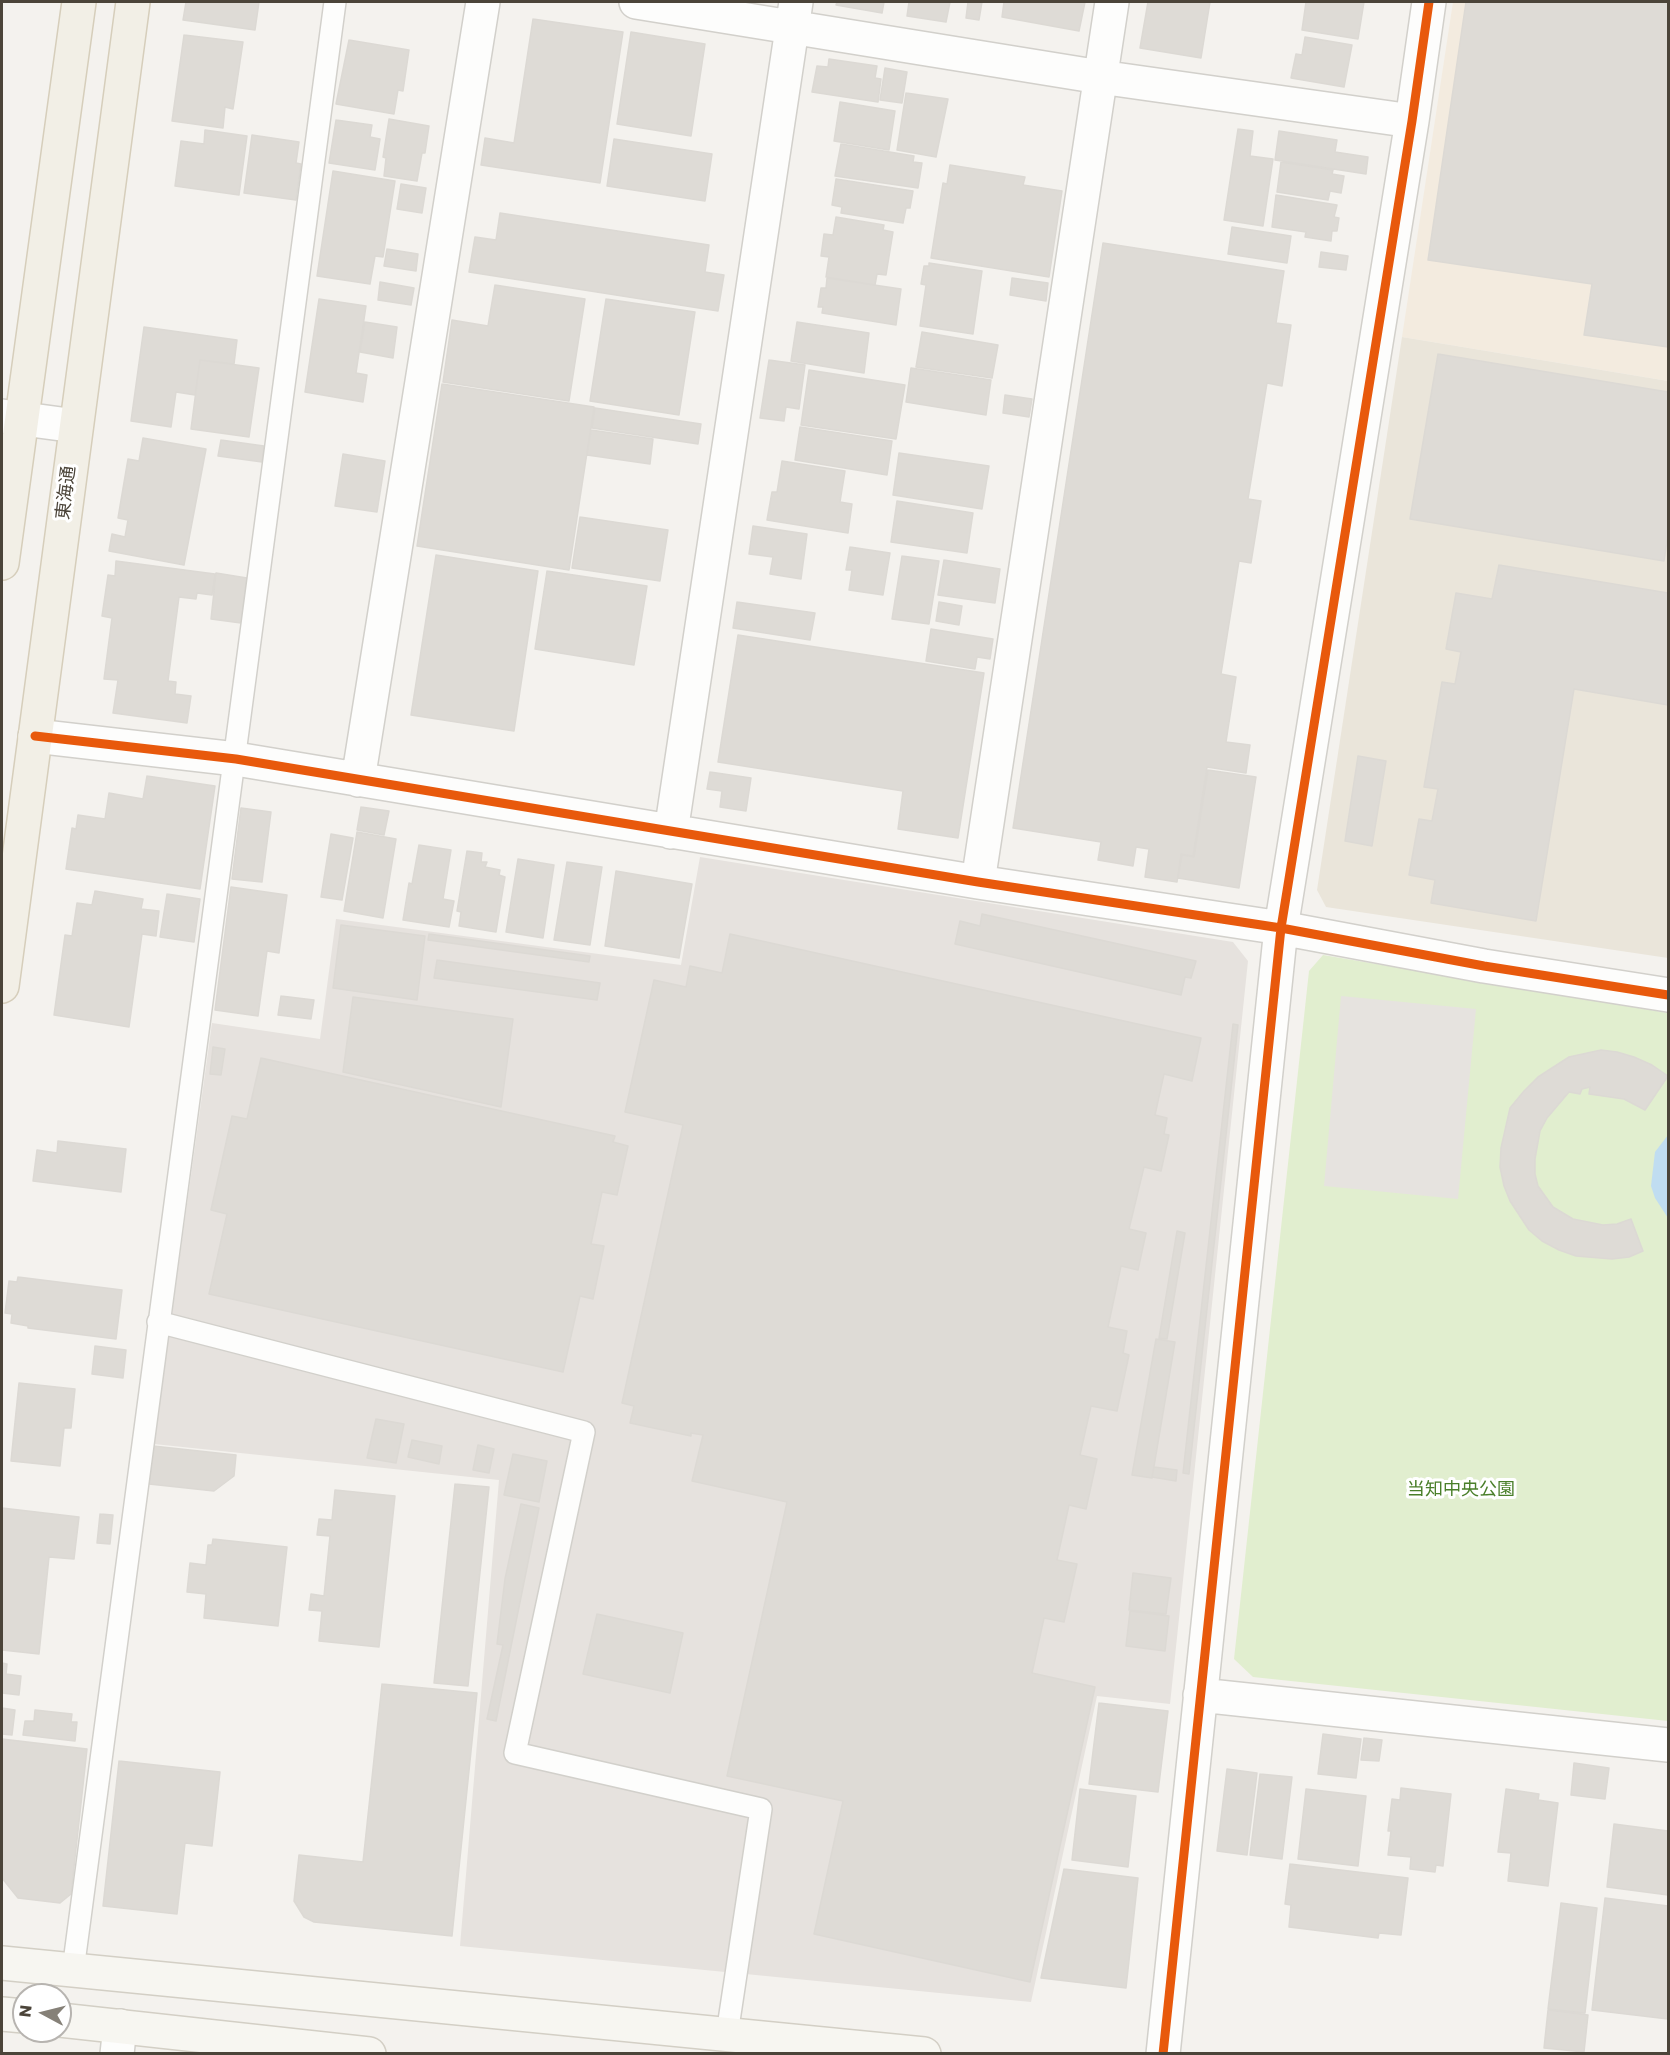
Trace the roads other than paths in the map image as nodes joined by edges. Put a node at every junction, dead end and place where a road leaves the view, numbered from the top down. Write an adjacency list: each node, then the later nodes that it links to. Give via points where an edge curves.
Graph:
1 (79, 2): 11 (main road)
2 (133, 2): 12 (main road, 東海通)
3 (335, 2): 15 (lane)
4 (483, 2): 16 (street)
5 (636, 2): 8 (street)
6 (1112, 2): 9 (street)
7 (1429, 2): 10 (street)
8 (794, 14): 9 (street); 17 (street)
9 (1100, 77): 10 (street); 18 (street)
10 (1412, 121): 19 (street)
11 (11, 417): 12 (street); 13 (main road)
12 (76, 426): 14 (main road, 東海通)
13 (2, 563)
14 (36, 736): 15 (street); 20 (main road, 東海通)
15 (236, 759): 16 (street); 22 (lane)
16 (358, 780): 17 (street)
17 (671, 832): 18 (street)
18 (978, 882): 19 (street)
19 (1281, 928): 21 (street); 23 (street)
20 (2, 986)
21 (1668, 995)
22 (158, 1322): 26 (lane); 28 (lane, via 584,1432 515,1753 761,1809)
23 (1200, 1695): 24 (street); 32 (street)
24 (1668, 1745)
25 (2, 1963): 26 (street)
26 (74, 1970): 28 (street)
27 (72, 2024): 29 (street)
28 (727, 2034): 31 (street)
29 (118, 2040): 30 (street)
30 (369, 2054)
31 (924, 2054)
32 (1162, 2054)

